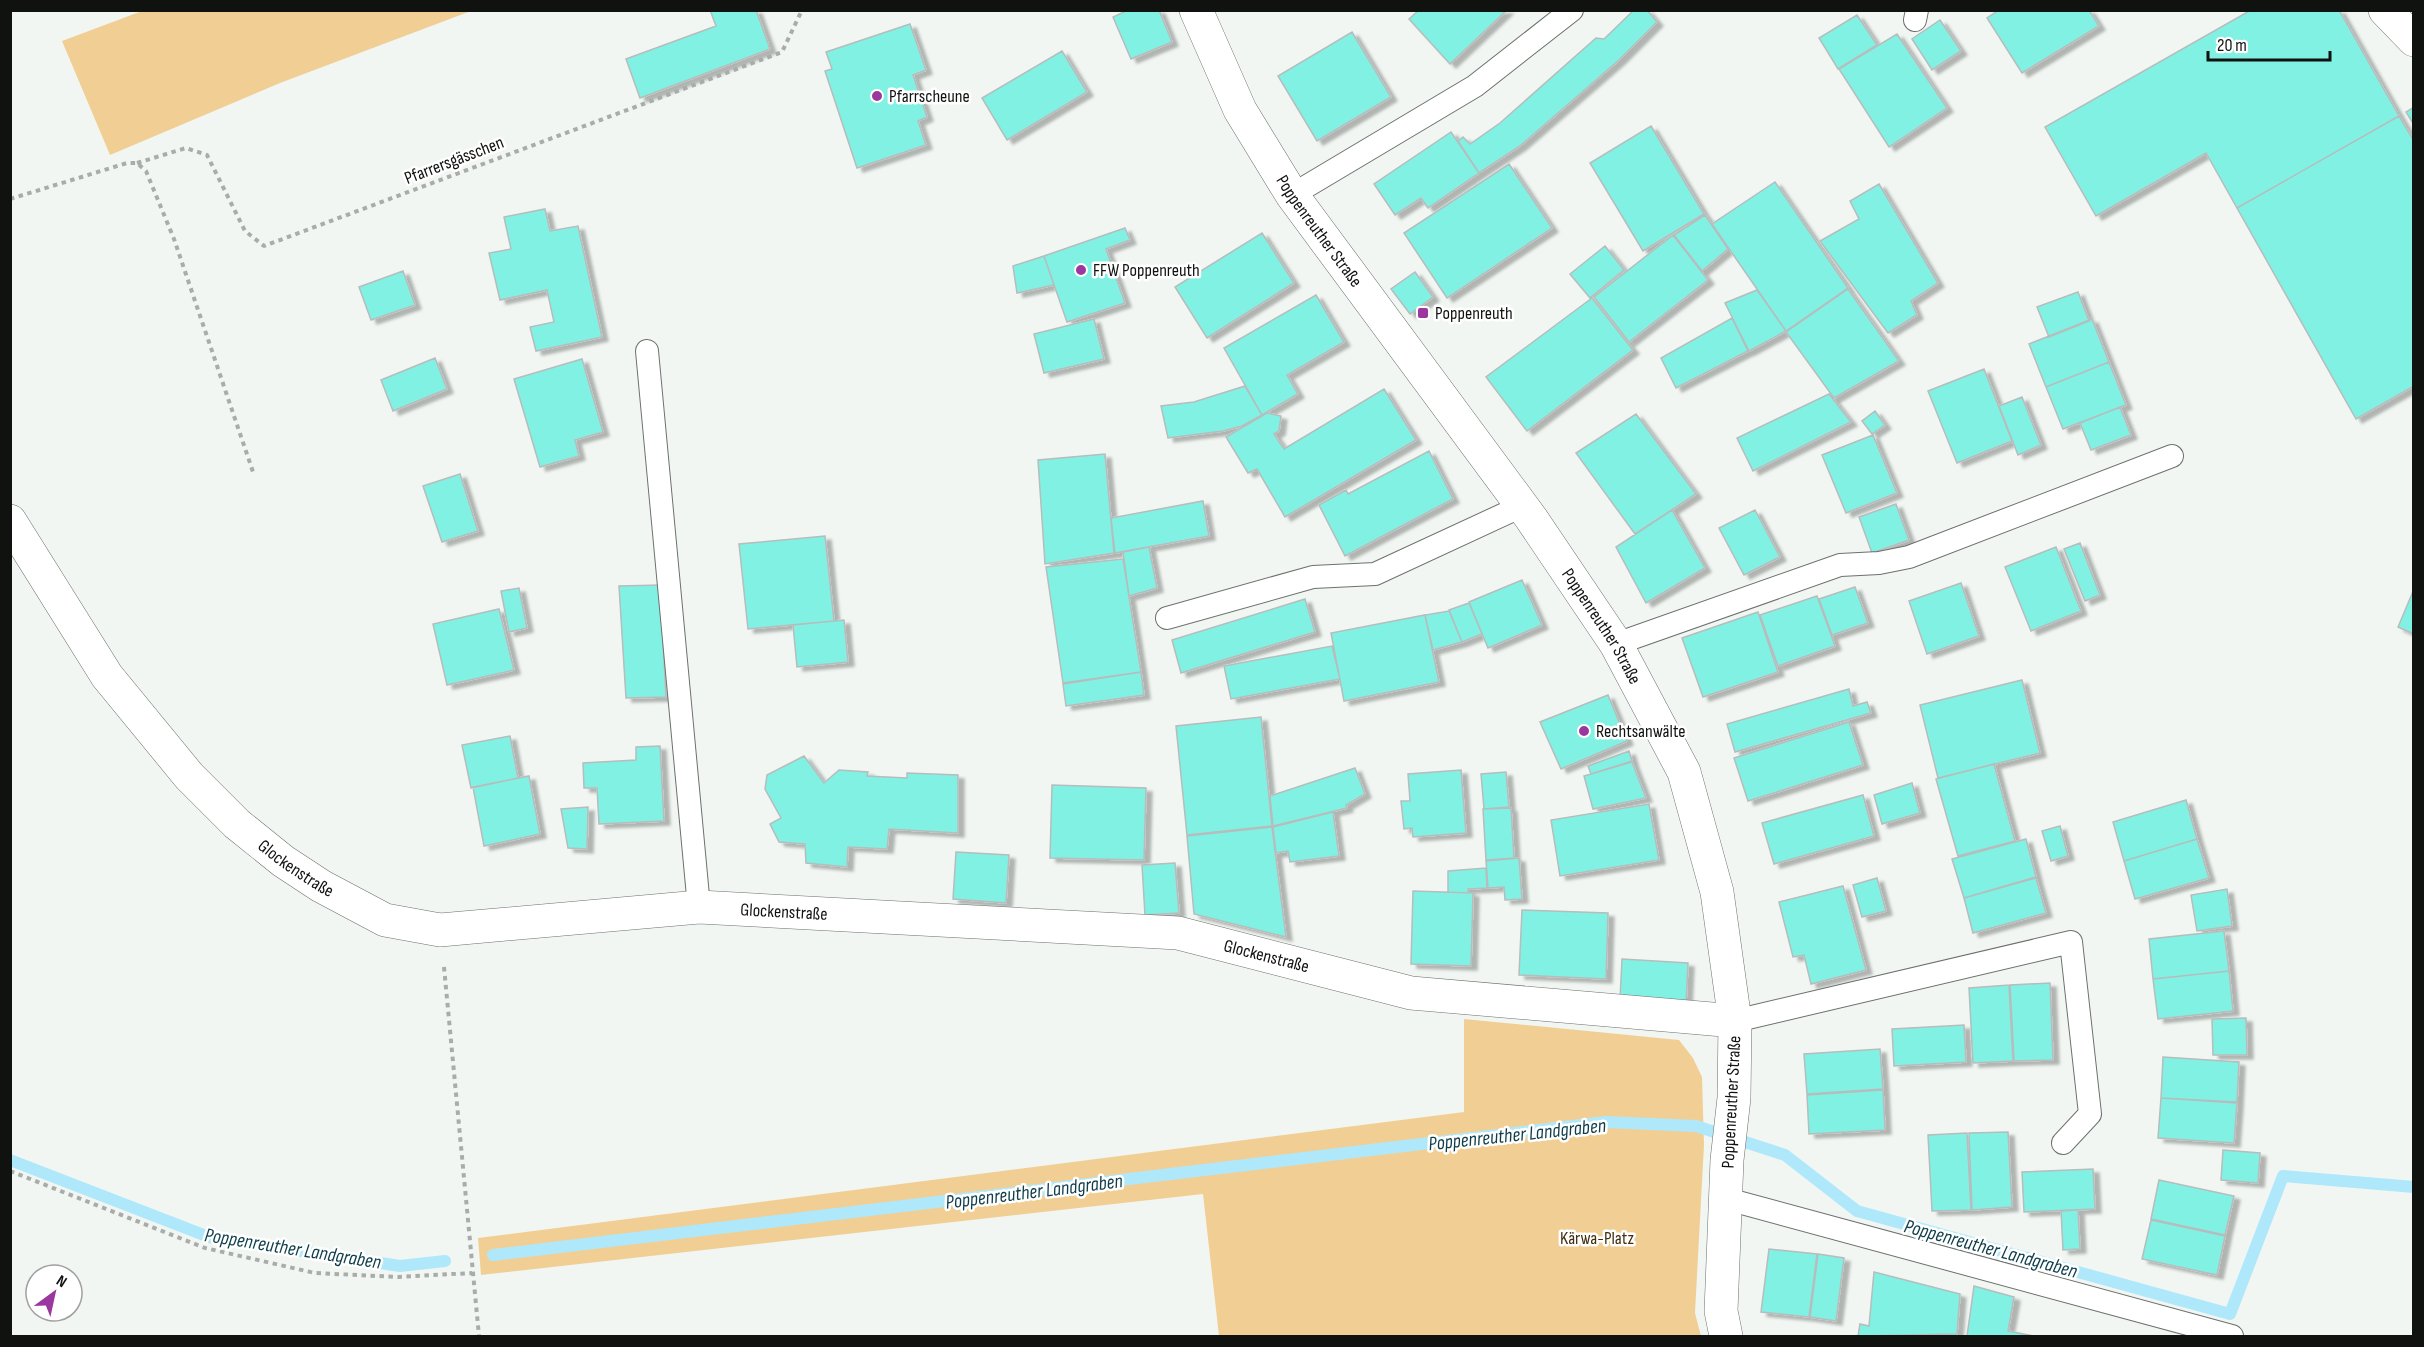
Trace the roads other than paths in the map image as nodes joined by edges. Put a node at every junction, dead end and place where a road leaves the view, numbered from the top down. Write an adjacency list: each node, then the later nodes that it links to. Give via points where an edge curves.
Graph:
1 (1196, 10): 5 (street, Poppenreuther Straße, via 1240,110)
2 (1572, 10): 5 (lane, via 1475,86)
3 (2385, 10): 4 (street)
4 (2414, 40)
5 (1292, 195): 8 (street, Poppenreuther Straße)
6 (647, 351): 12 (lane)
7 (2172, 456): 11 (lane, via 1910,557 1840,565)
8 (1522, 506): 10 (lane, via 1375,574 1313,577); 11 (street, Poppenreuther Straße)
9 (10, 520): 12 (street, Glockenstraße, via 108,676 189,776 237,824 321,886 385,920 440,930)
10 (1167, 618)
11 (1616, 644): 13 (street, Poppenreuther Straße, via 1684,772 1717,892)
12 (699, 907): 13 (street, Glockenstraße, via 1178,933 1411,993)
13 (1735, 1020): 14 (lane, via 2072,942 2090,1114); 15 (street, Poppenreuther Straße)
14 (2063, 1143)
15 (1727, 1199): 16 (street, Poppenreuther Straße, via 1721,1311); 17 (lane)
16 (1726, 1336)
17 (2232, 1336)

